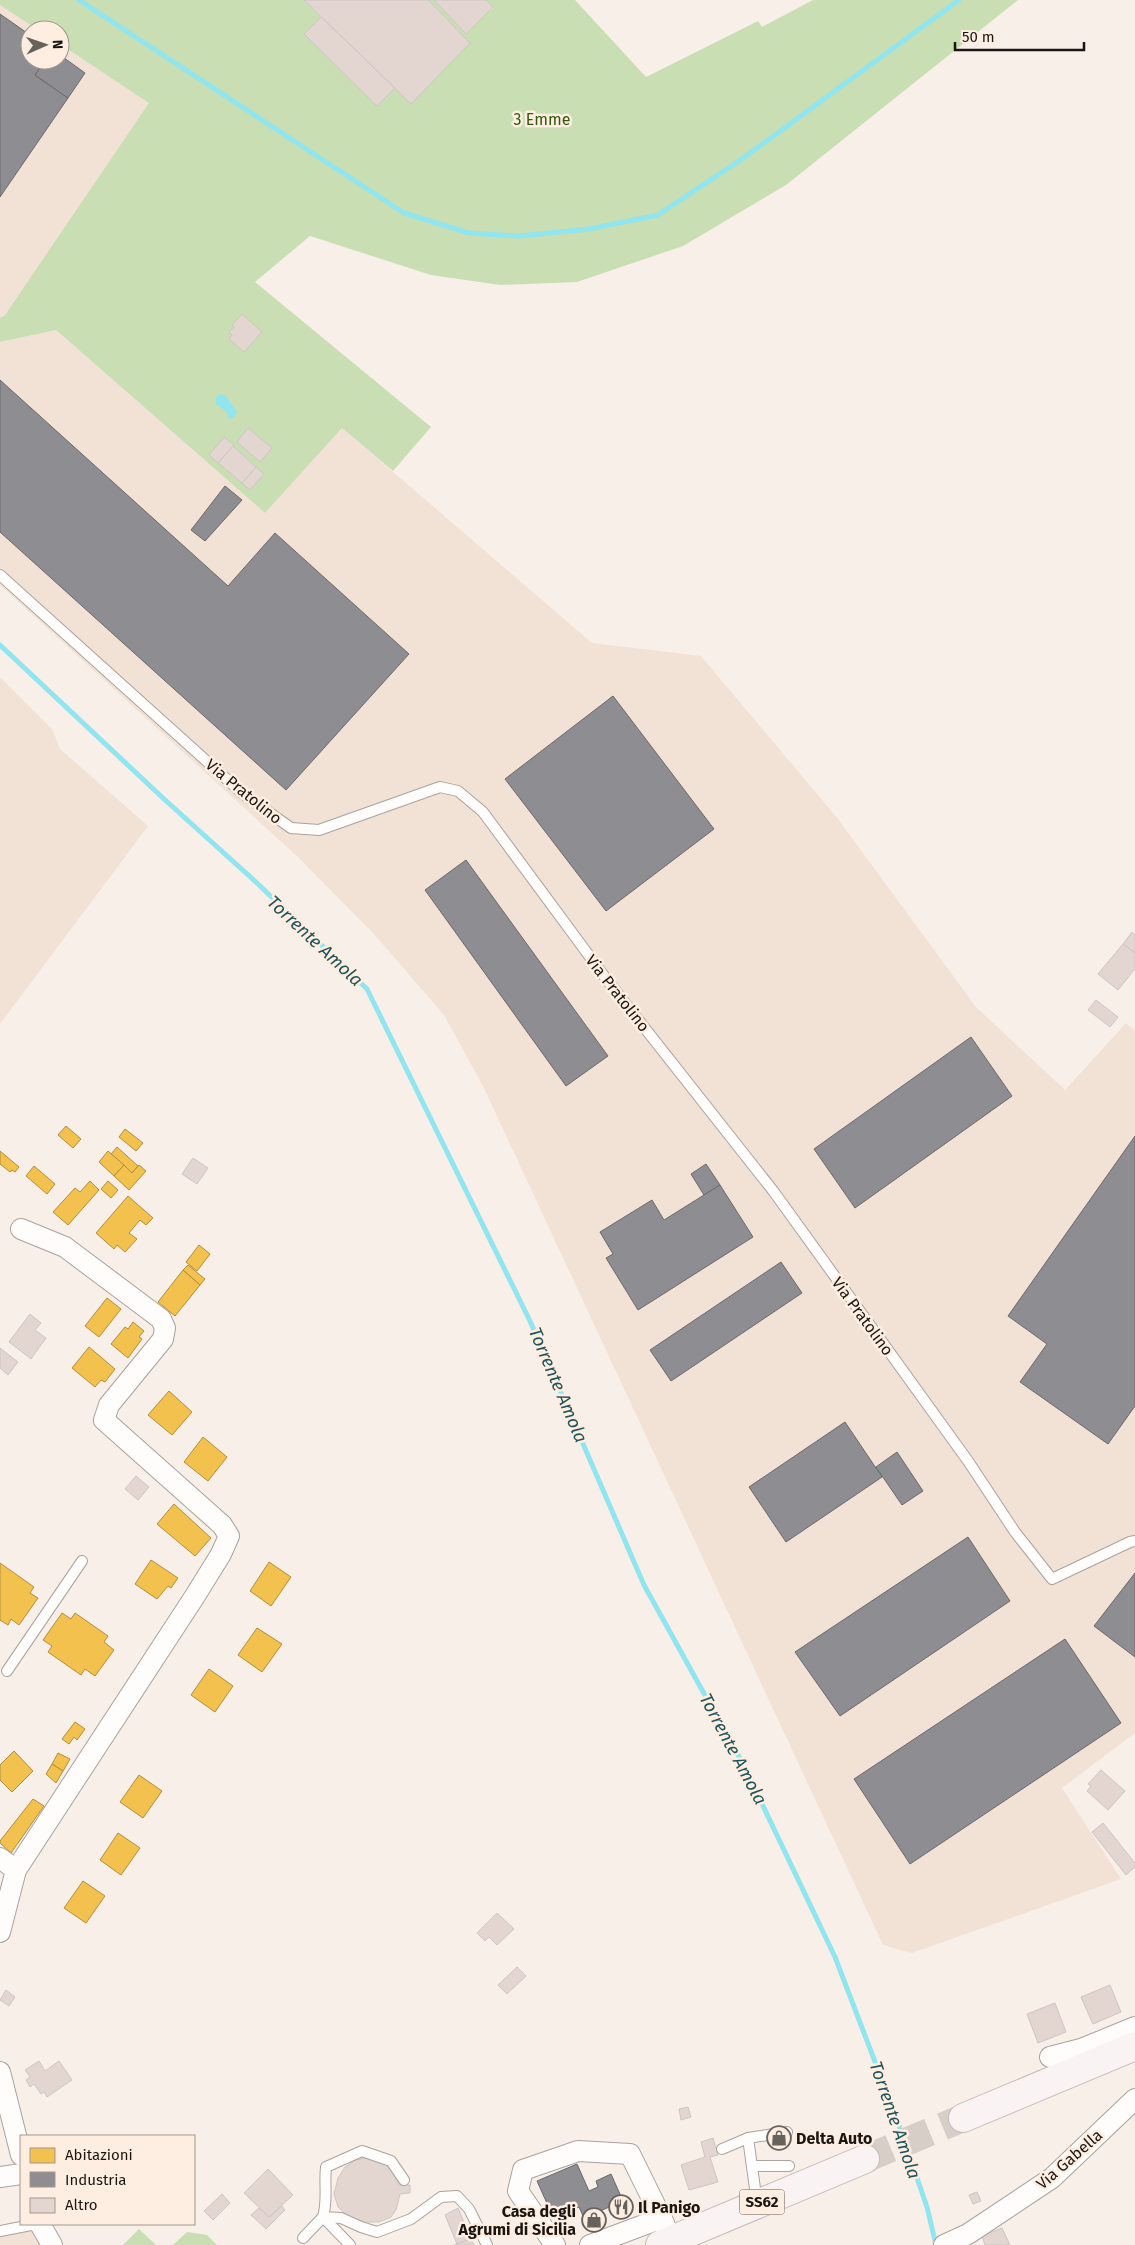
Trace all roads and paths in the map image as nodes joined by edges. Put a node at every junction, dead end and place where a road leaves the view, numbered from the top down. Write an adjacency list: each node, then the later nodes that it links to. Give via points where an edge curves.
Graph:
1 (0, 575): 3 (lane, Via Pratolino, via 236,787 291,828 319,830 440,787 458,791 483,812 610,984 774,1192 1015,1532 1052,1579)
2 (21, 1229): 7 (street, via 65,1247 161,1319 165,1328 164,1339 109,1405 104,1420 222,1526 229,1536 195,1596)
3 (1135, 1541)
4 (82, 1561): 5 (lane)
5 (7, 1671)
6 (0, 1858): 7 (street)
7 (16, 1870): 8 (street)
8 (0, 1932)
9 (1135, 2027): 11 (street, via 1081,2049)
10 (1135, 2046): 14 (main road)
11 (1050, 2057)
12 (0, 2072): 18 (street)
13 (1135, 2100): 29 (street, Via Gabella, via 1052,2178)
14 (962, 2118)
15 (787, 2132): 16 (lane)
16 (748, 2138): 17 (lane); 20 (lane)
17 (722, 2149)
18 (20, 2151)
19 (865, 2159): 25 (main road, SS62)
20 (752, 2166): 21 (lane); 25 (lane)
21 (789, 2166)
22 (20, 2174): 23 (street)
23 (0, 2177)
24 (404, 2180): 26 (lane, via 391,2162 362,2151 326,2167 327,2202)
25 (757, 2204): 30 (main road, SS62)
26 (323, 2217): 31 (lane); 33 (lane); 34 (lane, via 341,2218 377,2232 411,2219 440,2197 457,2196 469,2209)
27 (40, 2225): 28 (lane); 32 (street)
28 (0, 2232)
29 (973, 2232): 37 (street, Via Gabella)
30 (664, 2235): 35 (street, via 630,2154 578,2151 523,2170 518,2191); 36 (street)
31 (302, 2238)
32 (52, 2245)
33 (350, 2245)
34 (487, 2245)
35 (555, 2245)
36 (590, 2245)
37 (944, 2245)

